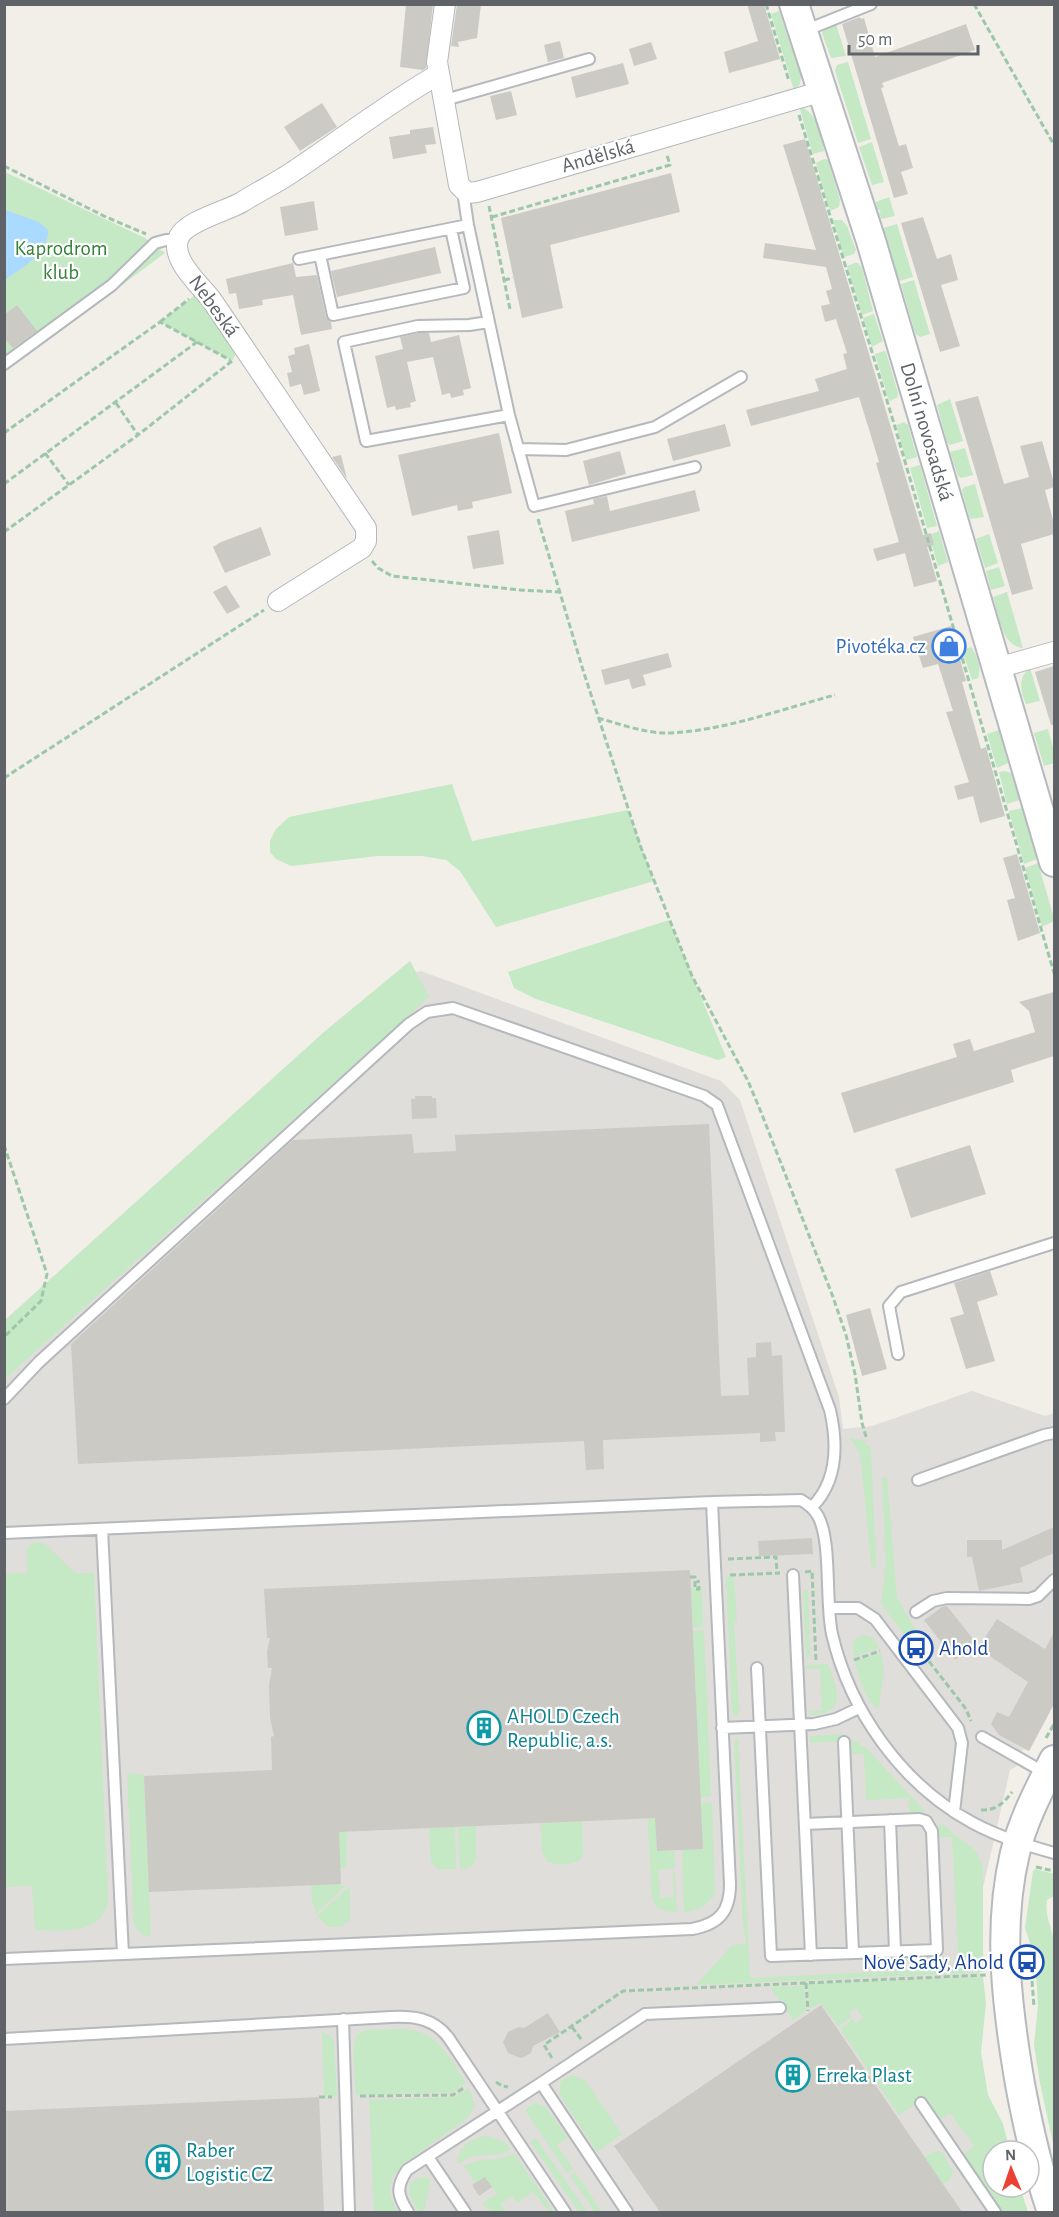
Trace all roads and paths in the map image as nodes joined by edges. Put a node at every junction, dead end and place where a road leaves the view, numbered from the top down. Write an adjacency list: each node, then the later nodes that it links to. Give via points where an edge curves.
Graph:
1 (445, 4): 8 (street)
2 (766, 4): 9 (path)
3 (795, 4): 6 (main road, Dolní novosadská)
4 (871, 4): 6 (lane)
5 (974, 4): 13 (path)
6 (804, 31): 10 (main road, Dolní novosadská)
7 (589, 58): 11 (lane)
8 (439, 74): 11 (street); 27 (street, via 291,174)
9 (790, 87)
10 (823, 91): 20 (street, Andělská, via 477,192); 55 (main road, Dolní novosadská)
11 (445, 100): 20 (street, via 457,179)
12 (797, 107): 60 (path)
13 (1054, 145)
14 (665, 146): 16 (path, via 670,165)
15 (4, 166): 27 (path)
16 (636, 175): 17 (path); 18 (path)
17 (611, 182): 19 (path); 21 (path)
18 (638, 182)
19 (613, 189)
20 (463, 191): 25 (lane)
21 (576, 192): 22 (path); 24 (path)
22 (577, 198)
23 (487, 199): 24 (path)
24 (492, 217): 31 (path)
25 (468, 225): 26 (lane); 35 (lane)
26 (451, 229): 28 (lane); 28 (lane, via 464,288 333,315)
27 (168, 241): 32 (street, Nebeská, via 176,245 178,255); 38 (lane, via 151,246 112,285)
28 (320, 255): 29 (lane)
29 (299, 259)
30 (513, 278): 31 (path)
31 (504, 279): 33 (path)
32 (203, 289): 34 (path); 37 (street, Nebeská)
33 (510, 309)
34 (160, 322): 36 (path); 42 (path)
35 (489, 322): 41 (lane); 41 (lane, via 418,326 344,342 366,441)
36 (197, 342): 37 (path); 40 (path)
37 (237, 353): 43 (path); 51 (street, Nebeská, via 366,528)
38 (4, 364)
39 (741, 377): 44 (lane, via 655,427 566,450)
40 (116, 403): 43 (path); 45 (path)
41 (509, 414): 44 (lane)
42 (4, 433)
43 (138, 435): 48 (path)
44 (518, 449): 49 (lane)
45 (45, 453): 47 (path); 48 (path)
46 (695, 467): 49 (lane)
47 (4, 484)
48 (69, 485): 50 (path)
49 (534, 506): 52 (path)
50 (4, 532)
51 (362, 548): 52 (path, via 378,568 392,576); 53 (street)
52 (560, 592): 57 (path)
53 (278, 601): 58 (path)
54 (1054, 652): 55 (street)
55 (997, 668): 59 (main road, Dolní novosadská)
56 (835, 695): 57 (path, via 697,730 665,733)
57 (598, 718): 67 (path, via 640,845 692,976 748,1081 833,1297 846,1335)
58 (4, 777)
59 (1054, 861)
60 (1054, 973)
61 (4, 1145): 63 (path, via 47,1274 41,1301)
62 (1054, 1243): 64 (lane, via 902,1292 889,1306)
63 (4, 1337)
64 (898, 1354)
65 (4, 1399): 70 (lane, via 39,1362 409,1024 427,1012 453,1008 704,1096 717,1105 830,1410 835,1441 833,1470 826,1491)
66 (1054, 1433): 68 (lane)
67 (867, 1440)
68 (918, 1480)
69 (712, 1502): 70 (lane, via 792,1499); 71 (lane); 89 (lane)
70 (812, 1507): 79 (lane, via 822,1531)
71 (102, 1529): 72 (lane); 103 (lane)
72 (4, 1533)
73 (728, 1554): 74 (path, via 728,1560 776,1557)
74 (777, 1573)
75 (793, 1575): 87 (lane)
76 (690, 1578): 77 (path, via 695,1577 695,1589 699,1589)
77 (698, 1580)
78 (1054, 1580): 80 (lane, via 1038,1596 1029,1599 947,1598 933,1601)
79 (828, 1608): 86 (lane, via 839,1660); 93 (lane, via 858,1608 876,1619 958,1728 962,1743)
80 (916, 1612)
81 (880, 1651): 82 (path)
82 (854, 1660)
83 (806, 1661): 84 (path)
84 (816, 1661)
85 (757, 1668): 88 (lane)
86 (859, 1708): 87 (lane, via 836,1719); 93 (lane, via 902,1766)
87 (800, 1725): 88 (lane); 96 (lane)
88 (760, 1726): 89 (lane); 104 (lane, via 771,1956)
89 (722, 1728): 103 (lane, via 730,1897 721,1916 704,1926)
90 (982, 1737): 92 (lane)
91 (844, 1742): 95 (lane)
92 (1051, 1767): 98 (main road, via 1025,1821)
93 (954, 1812): 98 (lane)
94 (890, 1820): 95 (lane); 101 (lane); 101 (lane, via 919,1819 931,1827 937,1950)
95 (846, 1822): 96 (lane); 102 (lane)
96 (805, 1824): 104 (lane)
97 (1054, 1853): 98 (lane)
98 (1024, 1856): 99 (path, via 1037,1867); 124 (main road, via 1012,1869 1006,1912 1009,2013 1027,2121)
99 (1054, 1871)
100 (1027, 1945): 110 (path, via 1032,1962)
101 (896, 1951): 102 (lane)
102 (853, 1953): 104 (lane)
103 (123, 1954): 105 (lane)
104 (812, 1955)
105 (4, 1959)
106 (987, 1975): 107 (path)
107 (806, 1983): 109 (path); 112 (path, via 623,1991)
108 (780, 2008): 118 (lane, via 645,2014)
109 (808, 2011)
110 (1034, 2014)
111 (343, 2019): 113 (lane); 116 (lane, via 410,2017 433,2023 448,2037); 119 (lane)
112 (572, 2026): 114 (path, via 581,2039); 115 (path, via 544,2045)
113 (4, 2039)
114 (571, 2046)
115 (552, 2058)
116 (477, 2080): 117 (path, via 488,2073 502,2086); 119 (path, via 453,2095); 122 (lane)
117 (517, 2081)
118 (541, 2083): 122 (lane); 129 (lane)
119 (345, 2096): 120 (path); 125 (lane)
120 (319, 2097)
121 (921, 2103): 130 (lane)
122 (497, 2112): 123 (lane); 128 (lane)
123 (428, 2157): 126 (lane, via 407,2170 399,2183); 127 (lane)
124 (1047, 2172): 131 (main road)
125 (349, 2212)
126 (408, 2212)
127 (465, 2212)
128 (565, 2212)
129 (627, 2212)
130 (995, 2212)
131 (1052, 2212)

